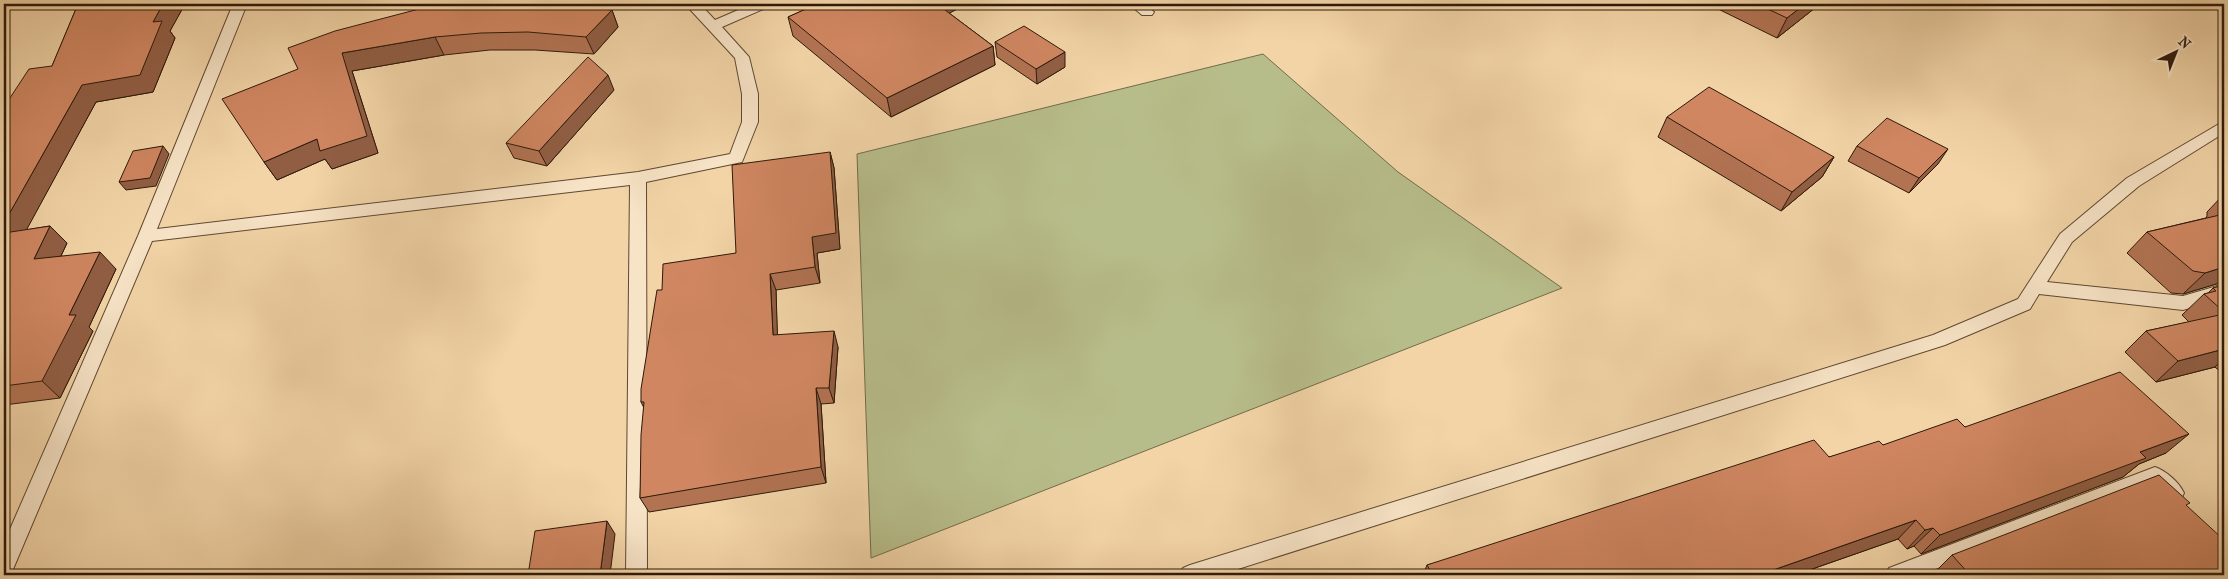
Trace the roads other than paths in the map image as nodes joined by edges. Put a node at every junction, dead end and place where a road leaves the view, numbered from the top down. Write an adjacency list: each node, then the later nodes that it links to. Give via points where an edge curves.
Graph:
1 (240, 4): 7 (lane)
2 (692, 4): 4 (lane)
3 (763, 4): 4 (lane)
4 (713, 26): 6 (lane, via 742,57 750,94 750,122 736,158)
5 (2224, 126): 8 (lane, via 2133,182 2066,238)
6 (638, 178): 7 (lane); 12 (lane)
7 (146, 236): 11 (lane)
8 (2035, 287): 9 (lane, via 2183,303); 13 (lane, via 2024,304 1939,340)
9 (2224, 291)
10 (2190, 509): 14 (lane, via 2155,475)
11 (4, 567)
12 (637, 575)
13 (1190, 575)
14 (1896, 575)

